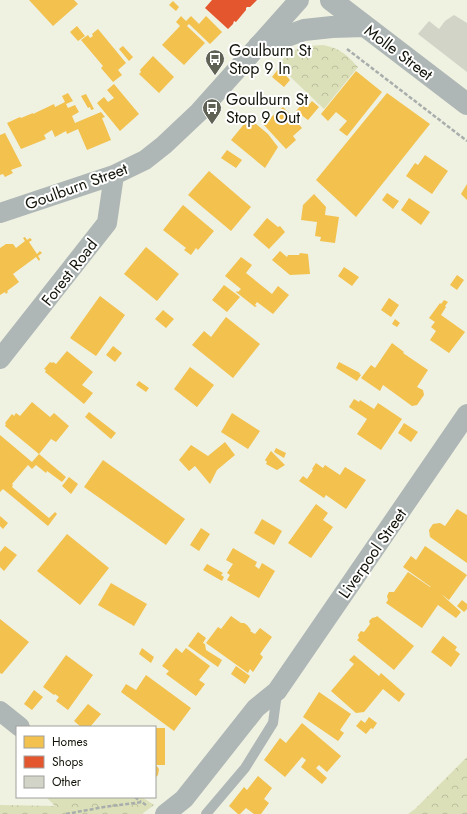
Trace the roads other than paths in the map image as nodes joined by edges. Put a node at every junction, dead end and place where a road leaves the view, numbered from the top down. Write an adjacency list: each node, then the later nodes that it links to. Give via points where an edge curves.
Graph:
1 (299, 0): 4 (street, Goulburn Street)
2 (331, 0): 3 (street, Molle Street)
3 (364, 26): 4 (street, via 304,30); 5 (street, Molle Street)
4 (259, 46): 6 (street, Goulburn Street, via 200,112 164,145 145,160)
5 (467, 104)
6 (114, 175): 7 (street, Goulburn Street); 8 (street, Forest Road, via 107,223)
7 (0, 213)
8 (0, 359)
9 (467, 414): 10 (street, Liverpool Street)
10 (277, 691): 13 (street, Liverpool Street, via 256,708 184,799); 14 (lane, Liverpool Street, via 272,724 245,768)
11 (0, 710): 12 (street)
12 (19, 726)
13 (158, 812)
14 (206, 814)

